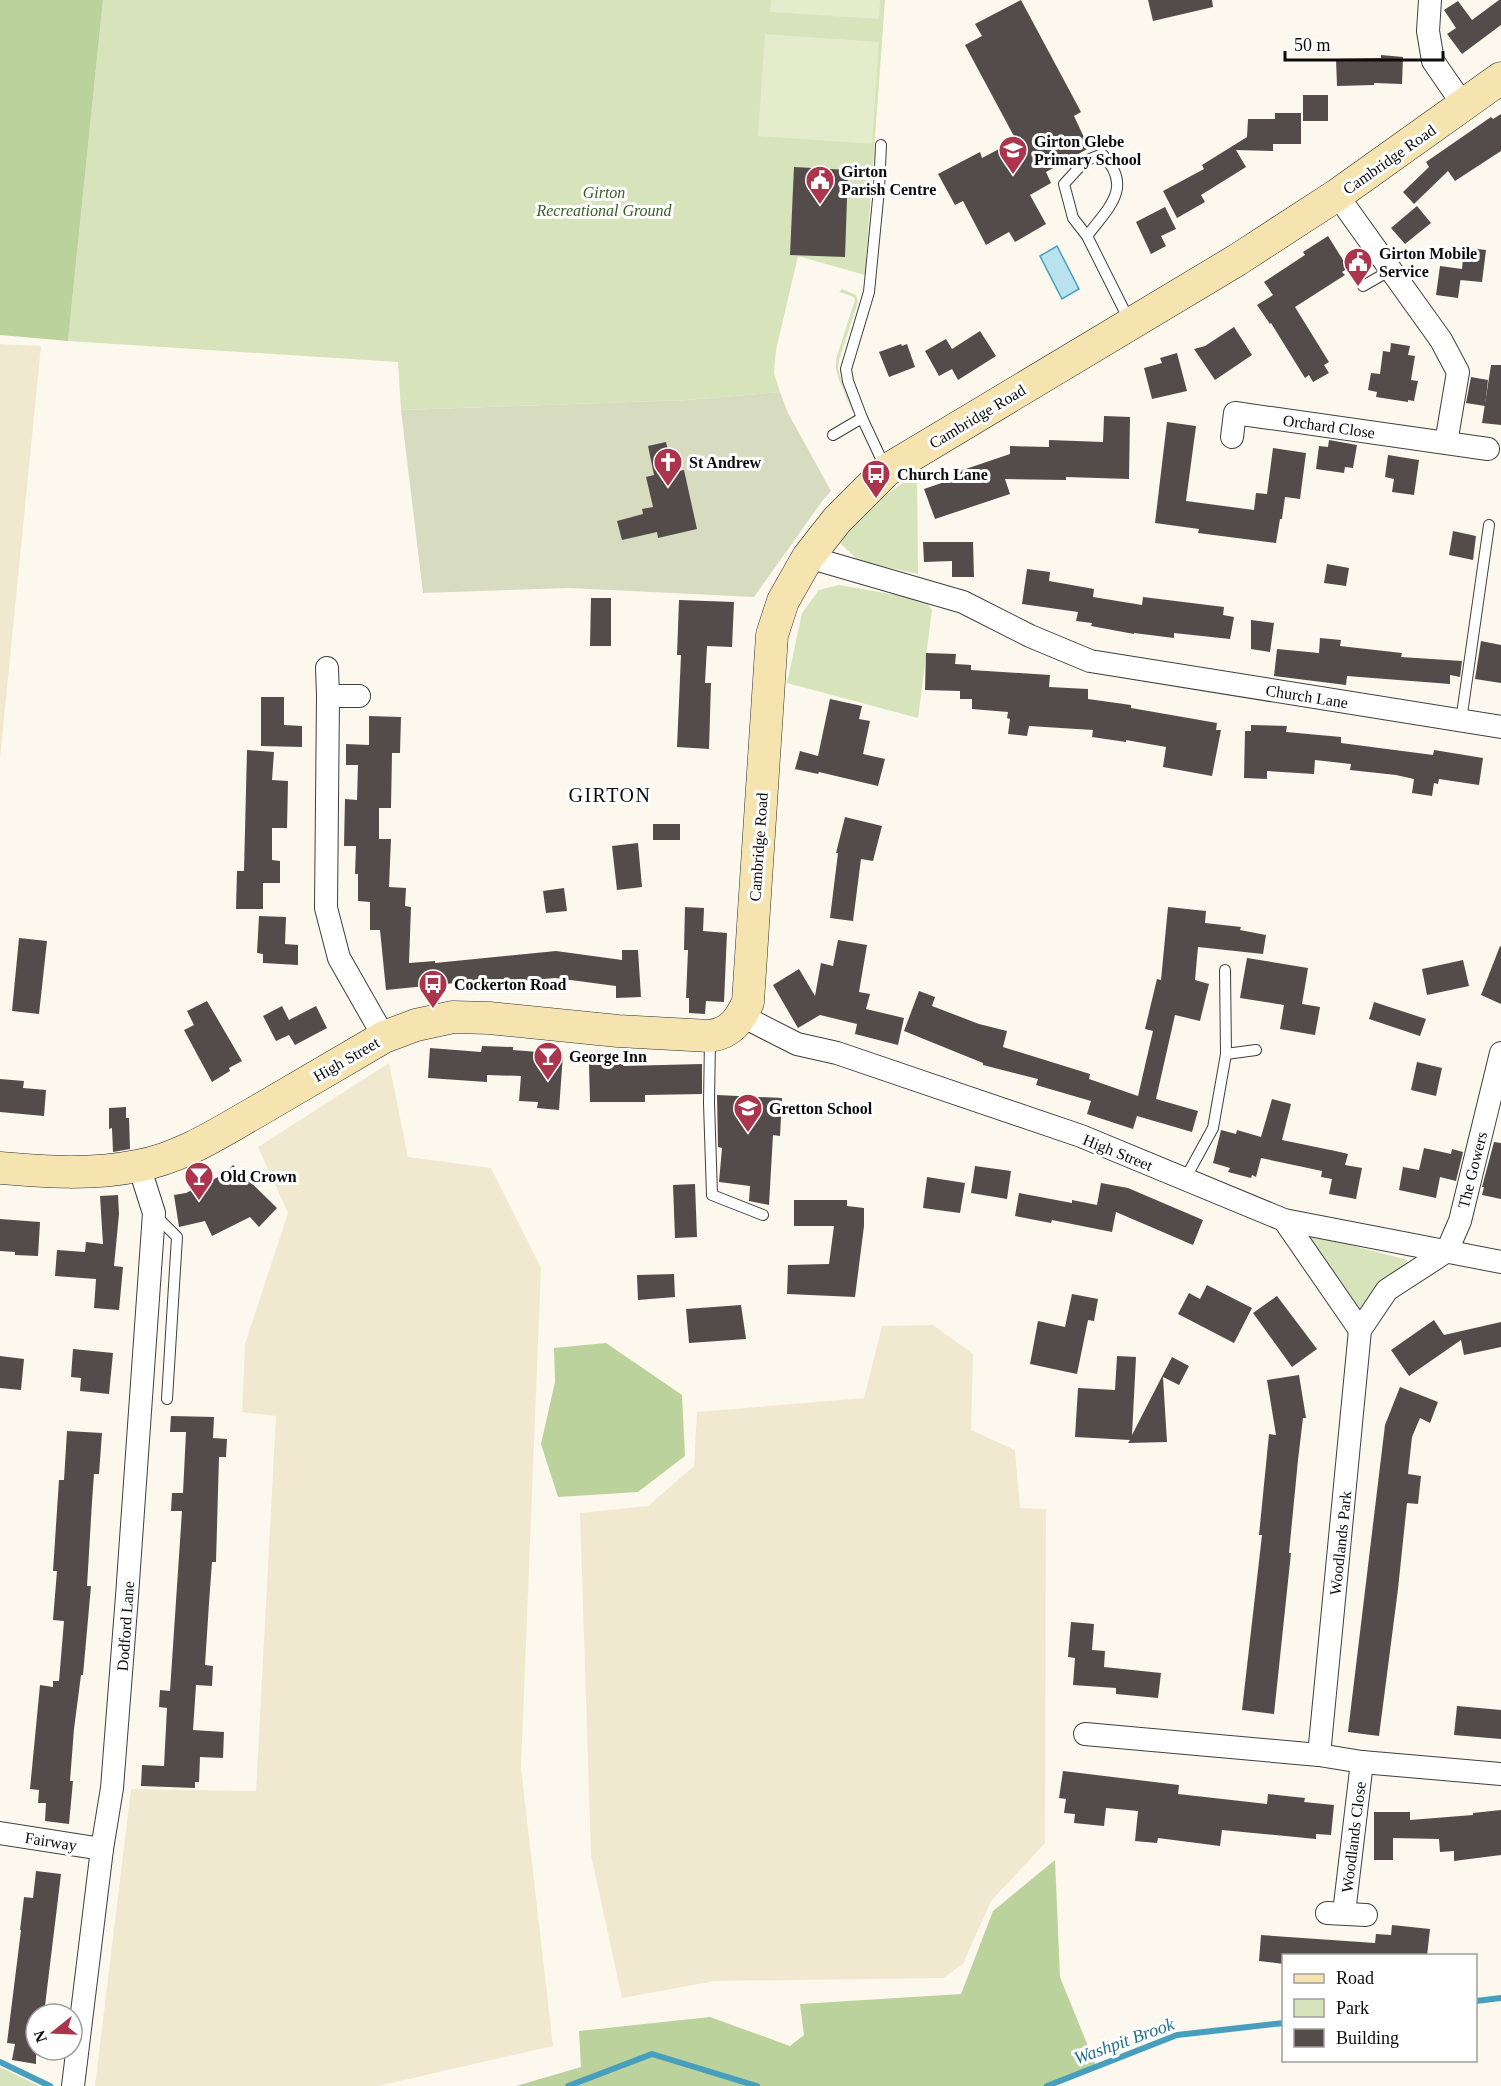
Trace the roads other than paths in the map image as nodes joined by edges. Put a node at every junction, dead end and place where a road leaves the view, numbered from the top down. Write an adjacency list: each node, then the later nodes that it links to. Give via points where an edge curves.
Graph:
1 (1430, 0): 3 (street, via 1428,31 1434,61)
2 (1501, 78): 3 (street, Cambridge Road)
3 (1464, 106): 5 (street, Cambridge Road)
4 (881, 145): 10 (lane, via 869,292 846,369)
5 (1337, 195): 7 (street); 9 (street, Cambridge Road, via 1237,260)
6 (1087, 236): 6 (lane, via 1115,198 1118,183 1113,166 1102,154 1084,160 1064,184 1073,218); 9 (lane)
7 (1391, 270): 8 (lane); 13 (street, via 1441,340 1458,372)
8 (1363, 286)
9 (1132, 321): 15 (street, Cambridge Road)
10 (862, 418): 11 (lane); 15 (lane)
11 (833, 435)
12 (1232, 437): 13 (street, Orchard Close, via 1235,413)
13 (1446, 443): 14 (street, Orchard Close)
14 (1488, 449)
15 (887, 470): 17 (street, Cambridge Road, via 837,520)
16 (1489, 525): 21 (lane)
17 (808, 557): 21 (street, Church Lane, via 963,602 1090,661); 24 (street, Cambridge Road, via 783,601 772,635 748,1002)
18 (327, 668): 19 (street)
19 (328, 696): 20 (street); 26 (street, via 326,908 339,958)
20 (359, 696)
21 (1461, 721): 22 (street, Church Lane)
22 (1501, 727)
23 (1225, 970): 29 (lane)
24 (742, 1016): 25 (street, via 731,1029); 32 (street, High Street, via 797,1044 837,1053 1081,1136)
25 (710, 1036): 26 (street, High Street, via 453,1017); 34 (lane, via 712,1195)
26 (384, 1037): 30 (street, High Street, via 189,1149)
27 (1256, 1050): 29 (lane)
28 (1501, 1053): 36 (street, The Gowers, via 1460,1221)
29 (1226, 1054): 32 (lane, via 1213,1128)
30 (140, 1166): 31 (street, High Street, via 83,1171); 33 (street, Dodford Lane)
31 (0, 1168)
32 (1185, 1179): 35 (street, High Street)
33 (154, 1213): 39 (lane, via 177,1237); 45 (street, Dodford Lane, via 112,1788)
34 (763, 1215)
35 (1284, 1220): 36 (street, High Street); 38 (street)
36 (1447, 1251): 37 (street, High Street); 38 (street, Woodlands Park, via 1386,1290)
37 (1501, 1262)
38 (1360, 1330): 41 (street, Woodlands Park)
39 (167, 1399)
40 (1085, 1734): 41 (street)
41 (1319, 1755): 42 (street)
42 (1362, 1762): 43 (street); 46 (street, Woodlands Close, via 1335,1913)
43 (1501, 1774)
44 (0, 1833): 45 (street, Fairway)
45 (102, 1849): 47 (street, Dodford Lane)
46 (1366, 1916)
47 (73, 2086)

